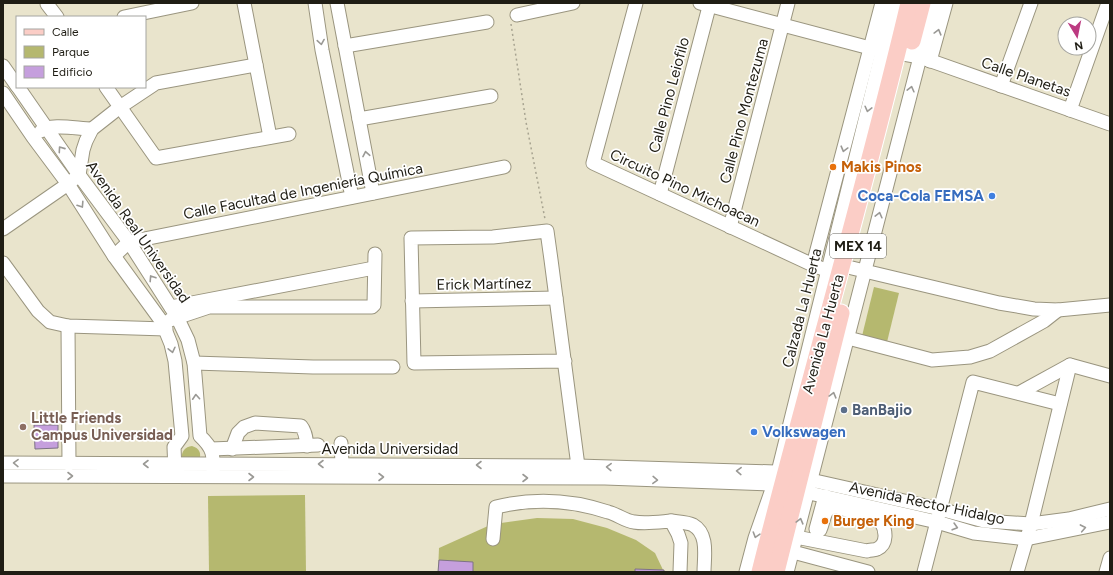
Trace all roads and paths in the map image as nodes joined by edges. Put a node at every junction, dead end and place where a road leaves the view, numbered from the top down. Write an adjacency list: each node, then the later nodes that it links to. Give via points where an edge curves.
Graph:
1 (192, 3): 20 (street)
2 (244, 3): 25 (street)
3 (315, 3): 47 (street, one-way to 47)
4 (337, 3): 23 (street)
5 (573, 3): 18 (street)
6 (636, 3): 46 (street, Circuito Pino Michoacan, via 593,163)
7 (788, 3): 22 (street, Calle Pino Montezuma)
8 (882, 3): 24 (street, Calzada La Huerta)
9 (894, 3): 24 (street, Calzada La Huerta)
10 (909, 3): 24 (main road, Avenida La Huerta / MEX 14)
11 (922, 3): 24 (main road, Avenida La Huerta / MEX 14)
12 (934, 3): 24 (street, Calzada La Huerta)
13 (946, 3): 24 (street, one-way to 13)
14 (1031, 3): 28 (street)
15 (1108, 3): 34 (street)
16 (47, 4): 19 (street)
17 (706, 4): 22 (street, Calle Planetas); 46 (street, Calle Pino Leiofilo)
18 (518, 15): 50 (path, via 510,18 526,122)
19 (56, 16)
20 (129, 16)
21 (486, 22): 23 (street)
22 (782, 25): 24 (street, Calle Planetas); 48 (street, Calle Pino Montezuma)
23 (345, 46): 35 (street)
24 (901, 54): 28 (street, Calle Planetas); 55 (street, Calzada La Huerta, one-way to 55); 57 (main road, Avenida La Huerta / MEX 14); 57 (street, Calzada La Huerta, one-way to 24)
25 (256, 65): 33 (street, via 156,83); 41 (street)
26 (3, 66): 27 (street, Avenida Real Universidad)
27 (16, 86)
28 (1001, 86): 34 (street, Calle Planetas)
29 (18, 88): 37 (street, Avenida Real Universidad)
30 (107, 88): 33 (street)
31 (3, 93): 40 (street, Avenida Real Universidad)
32 (491, 96): 35 (street)
33 (120, 107): 38 (street); 41 (street, via 156,158)
34 (1070, 110): 36 (street, Calle Planetas)
35 (359, 118): 45 (street, one-way to 35)
36 (1110, 124)
37 (45, 127): 38 (street); 40 (street); 43 (street, Avenida Real Universidad, one-way to 37)
38 (92, 130): 43 (street, via 83,150)
39 (289, 134): 41 (street)
40 (32, 136): 44 (street, Avenida Real Universidad)
41 (270, 137)
42 (504, 167): 45 (street, Calle Facultad de Ingenierίa Quίmica)
43 (79, 175): 44 (street); 51 (street, Avenida Real Universidad)
44 (68, 184): 49 (street); 53 (street, Avenida Real Universidad, one-way to 53)
45 (373, 193): 47 (street, Calle Facultad de Ingenierίa Quίmica)
46 (660, 194): 48 (street, Circuito Pino Michoacan)
47 (352, 197): 51 (street, Calle Facultad de Ingenierίa Quίmica)
48 (730, 226): 55 (street, Circuito Pino Michoacan)
49 (3, 229)
50 (547, 231): 58 (street, via 493,237 411,238); 59 (street)
51 (129, 242): 53 (street); 63 (street, Avenida Real Universidad, one-way to 51)
52 (375, 254): 56 (street)
53 (114, 256): 65 (street, Avenida Real Universidad)
54 (3, 263): 64 (street, via 38,311 50,322)
55 (813, 265): 57 (street, Circuito Pino Michoacan)
56 (374, 268): 60 (street); 60 (street, via 374,305 369,308)
57 (846, 271): 62 (street, Circuito Pino Michoacan, via 999,303); 66 (street, Calzada La Huerta); 86 (main road, Avenida La Huerta / MEX 14)
58 (412, 301): 59 (street, Erick Martínez); 67 (street, via 414,363)
59 (557, 302): 67 (street)
60 (209, 303): 63 (street)
61 (1110, 305): 62 (street, Circuito Pino Michoacan)
62 (1058, 310): 66 (street, via 1044,321 990,351 970,357 932,360)
63 (174, 312): 65 (street); 68 (street, Avenida Real Universidad, via 188,340)
64 (68, 326): 65 (street); 79 (street)
65 (164, 326): 83 (street, Avenida Real Universidad, one-way to 83, via 175,361 182,436 174,447)
66 (848, 338): 86 (street, Calzada La Huerta, one-way to 66)
67 (565, 361): 82 (street)
68 (194, 363): 70 (street); 76 (street, Avenida Real Universidad, one-way to 68, via 200,436)
69 (1070, 365): 71 (street); 72 (street); 73 (street)
70 (393, 367)
71 (1110, 376)
72 (1019, 393): 73 (street); 89 (street, via 973,382)
73 (1060, 404): 94 (street)
74 (341, 443): 81 (street)
75 (271, 447): 77 (street); 77 (street, via 312,446 301,426 255,423 244,427 238,433); 80 (street)
76 (211, 449): 77 (street); 84 (street, Avenida Real Universidad)
77 (232, 449)
78 (3, 463): 79 (street, Avenida Universidad, one-way to 78)
79 (68, 464): 83 (street, Avenida Universidad, one-way to 79)
80 (271, 464): 81 (street, Avenida Universidad, one-way to 80); 84 (street, Avenida Universidad)
81 (342, 464): 82 (street, Avenida Universidad, one-way to 81)
82 (578, 466): 86 (street, Avenida Universidad, one-way to 82)
83 (175, 470): 84 (street, Avenida Universidad); 85 (street, Avenida Universidad, one-way to 83)
84 (213, 471): 86 (street, Avenida Universidad, one-way to 86)
85 (3, 476)
86 (792, 482): 87 (street, Avenida Rector Hidalgo); 88 (street, Avenida Rector Hidalgo); 95 (street, Calzada La Huerta, one-way to 86); 102 (street, Calzada La Huerta, one-way to 102, via 755,538); 103 (main road, Avenida La Huerta / MEX 14); 104 (main road, Avenida La Huerta / MEX 14)
87 (825, 496): 88 (street, Avenida Rector Hidalgo); 95 (street, via 815,528 817,531 820,530 827,509 838,507 882,522 886,536 884,542 878,549 867,551)
88 (871, 500): 89 (street, Avenida Rector Hidalgo); 92 (street, Avenida Rector Hidalgo)
89 (940, 509): 92 (street); 94 (street, Avenida Rector Hidalgo, via 984,521)
90 (1110, 509): 94 (street, Avenida Rector Hidalgo, via 1069,519)
91 (671, 521): 96 (street, via 633,522 573,503 545,501 508,504 496,507); 100 (street, via 681,543); 101 (street, via 692,524 701,533 705,545)
92 (937, 522): 97 (street, Avenida Rector Hidalgo, one-way to 97, via 974,533); 107 (street)
93 (1110, 522): 97 (street, Avenida Rector Hidalgo, one-way to 93)
94 (1031, 524): 97 (street)
95 (796, 537): 98 (street, Calzada La Huerta)
96 (494, 539)
97 (1026, 539): 108 (street)
98 (793, 552): 105 (street, Calzada La Huerta); 106 (street)
99 (1110, 558): 109 (street)
100 (680, 572)
101 (704, 572)
102 (746, 572)
103 (760, 572)
104 (776, 572)
105 (787, 572)
106 (868, 572)
107 (924, 572)
108 (1017, 572)
109 (1106, 572)

